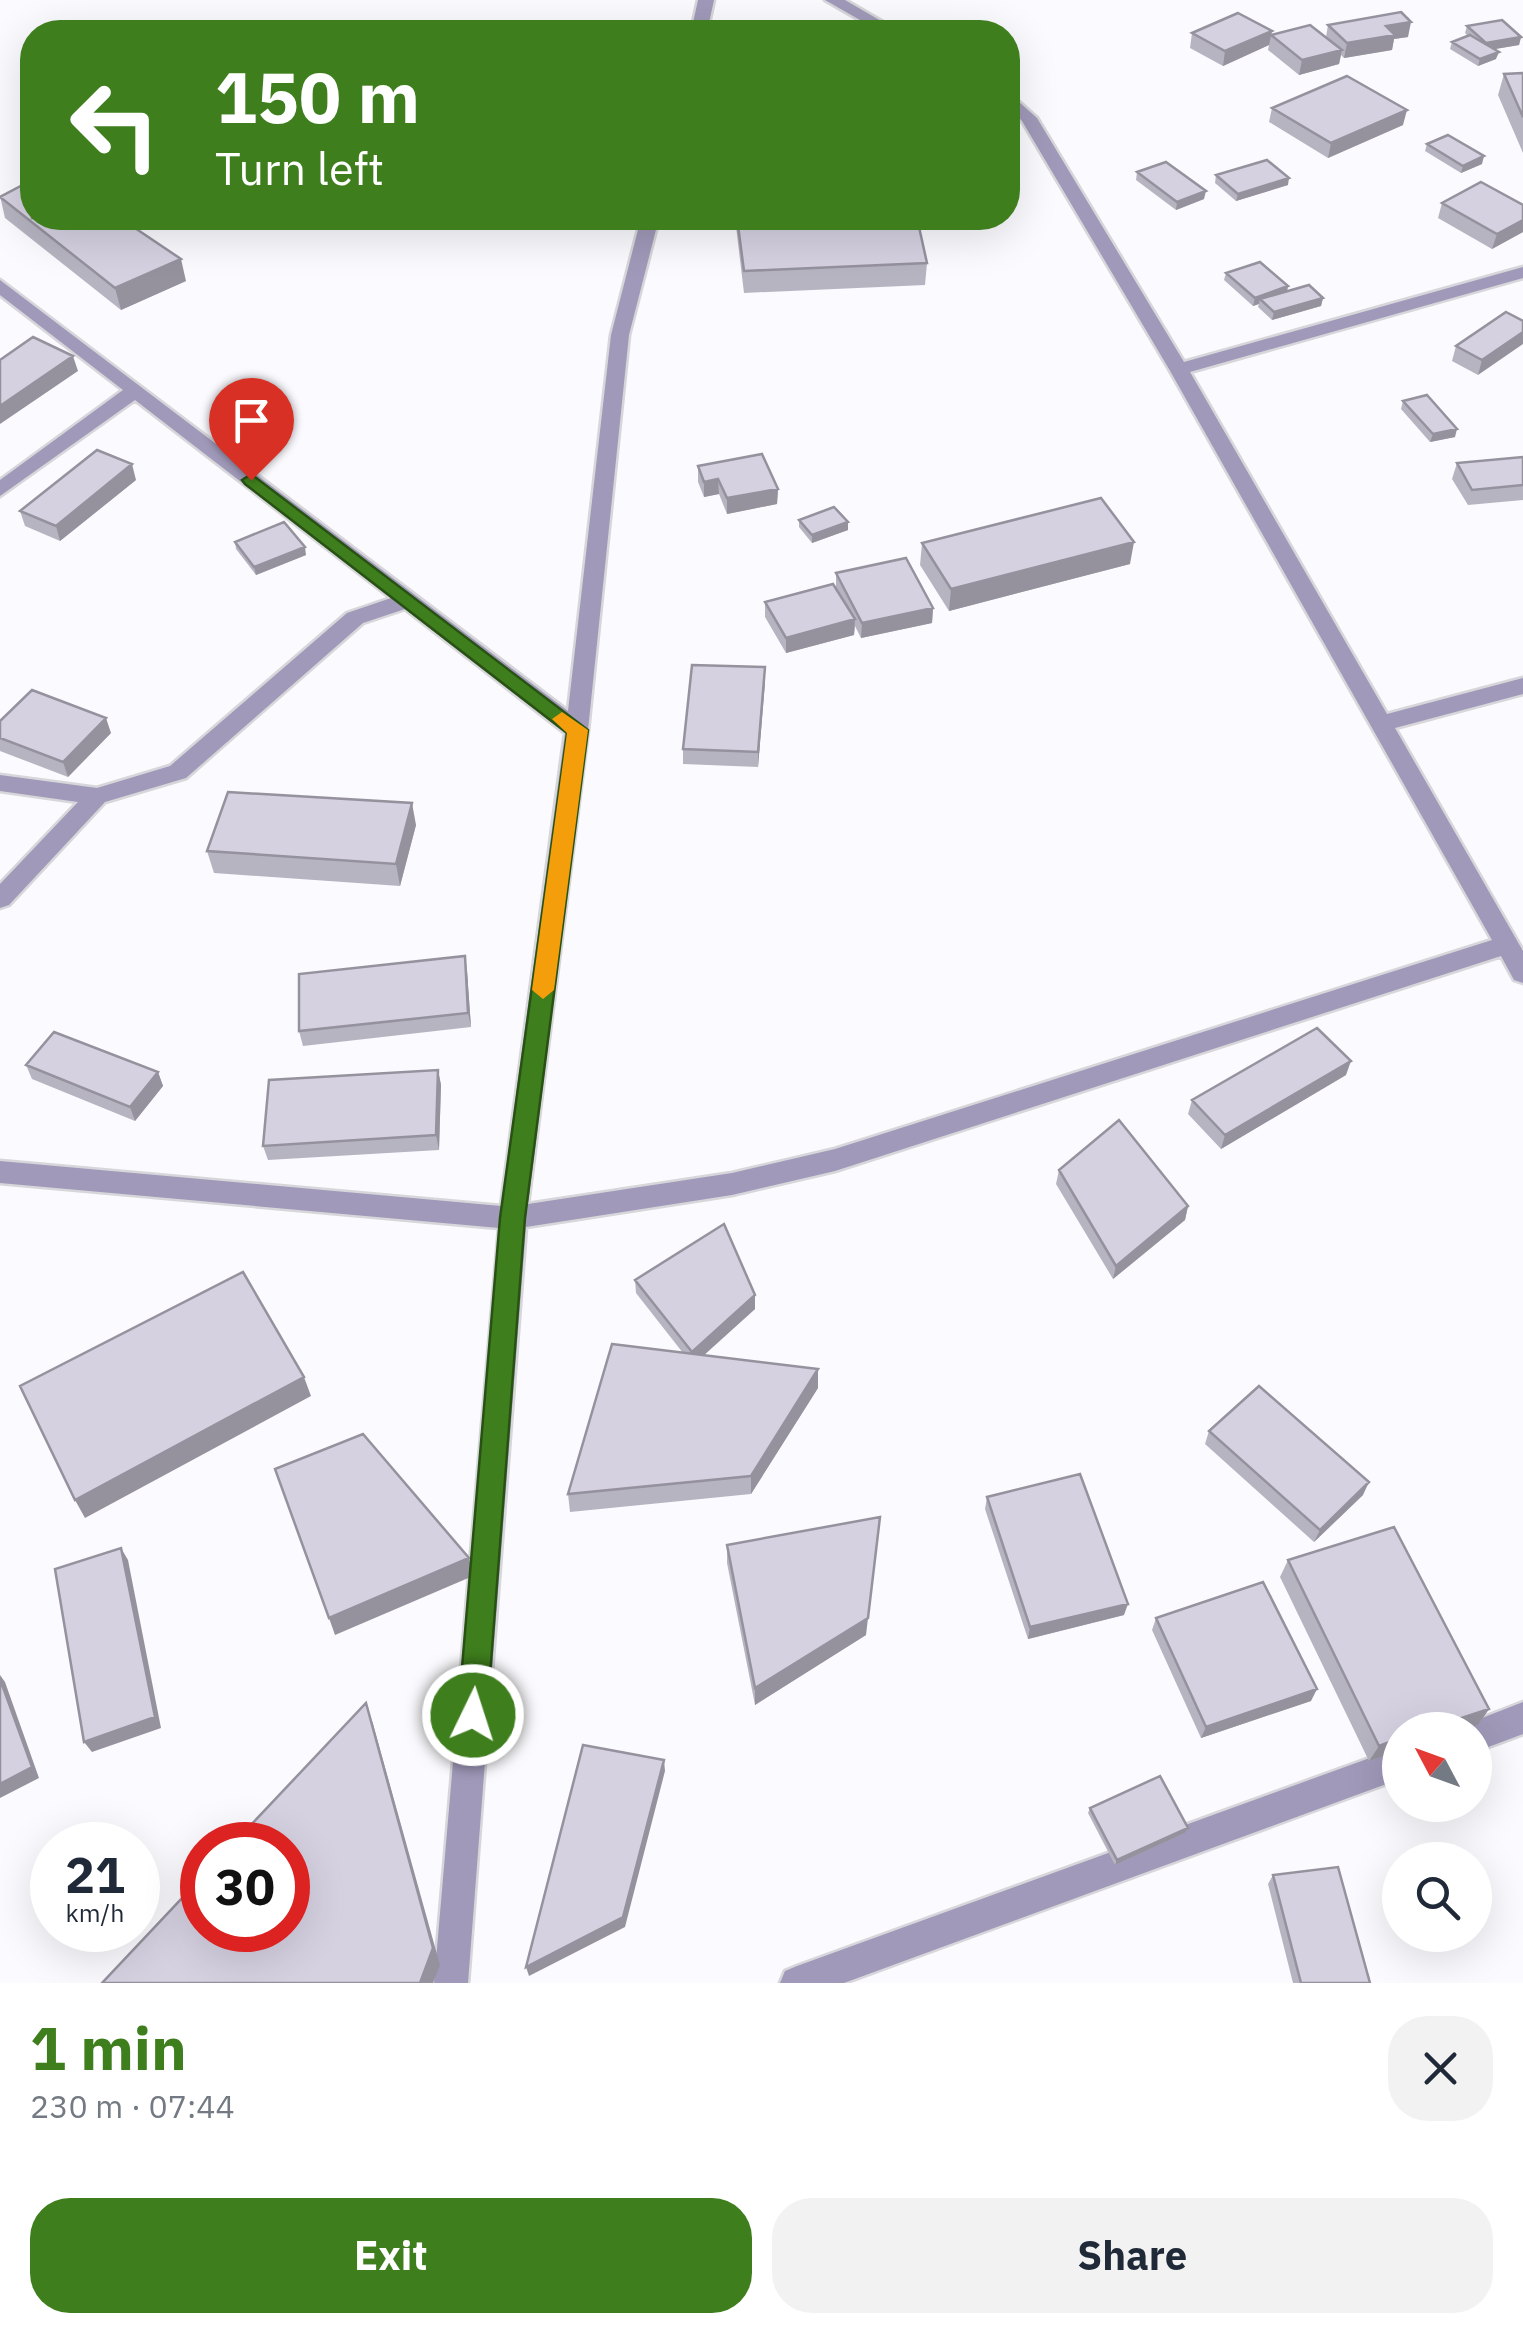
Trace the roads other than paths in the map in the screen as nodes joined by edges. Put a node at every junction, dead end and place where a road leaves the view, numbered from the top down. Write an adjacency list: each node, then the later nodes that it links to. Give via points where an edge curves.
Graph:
1 (833, 0): 2 (street)
2 (870, 20)
3 (1020, 109): 7 (street)
4 (647, 230): 13 (street, via 620,335)
5 (1523, 272): 7 (street)
6 (0, 286): 8 (street)
7 (1179, 369): 12 (street)
8 (136, 390): 9 (street); 10 (street)
9 (0, 490)
10 (408, 600): 13 (street); 15 (street, via 356,618 178,772)
11 (1523, 686): 12 (street)
12 (1380, 724): 17 (street)
13 (577, 730): 20 (street)
14 (0, 783): 15 (street)
15 (97, 796): 16 (street)
16 (0, 899)
17 (1505, 945): 18 (street); 20 (street, via 835,1160 732,1184)
18 (1523, 973)
19 (0, 1172): 20 (street)
20 (513, 1218): 24 (street)
21 (1523, 1718): 22 (street)
22 (1492, 1730)
23 (1382, 1770): 25 (street)
24 (451, 1983)
25 (796, 1983)

